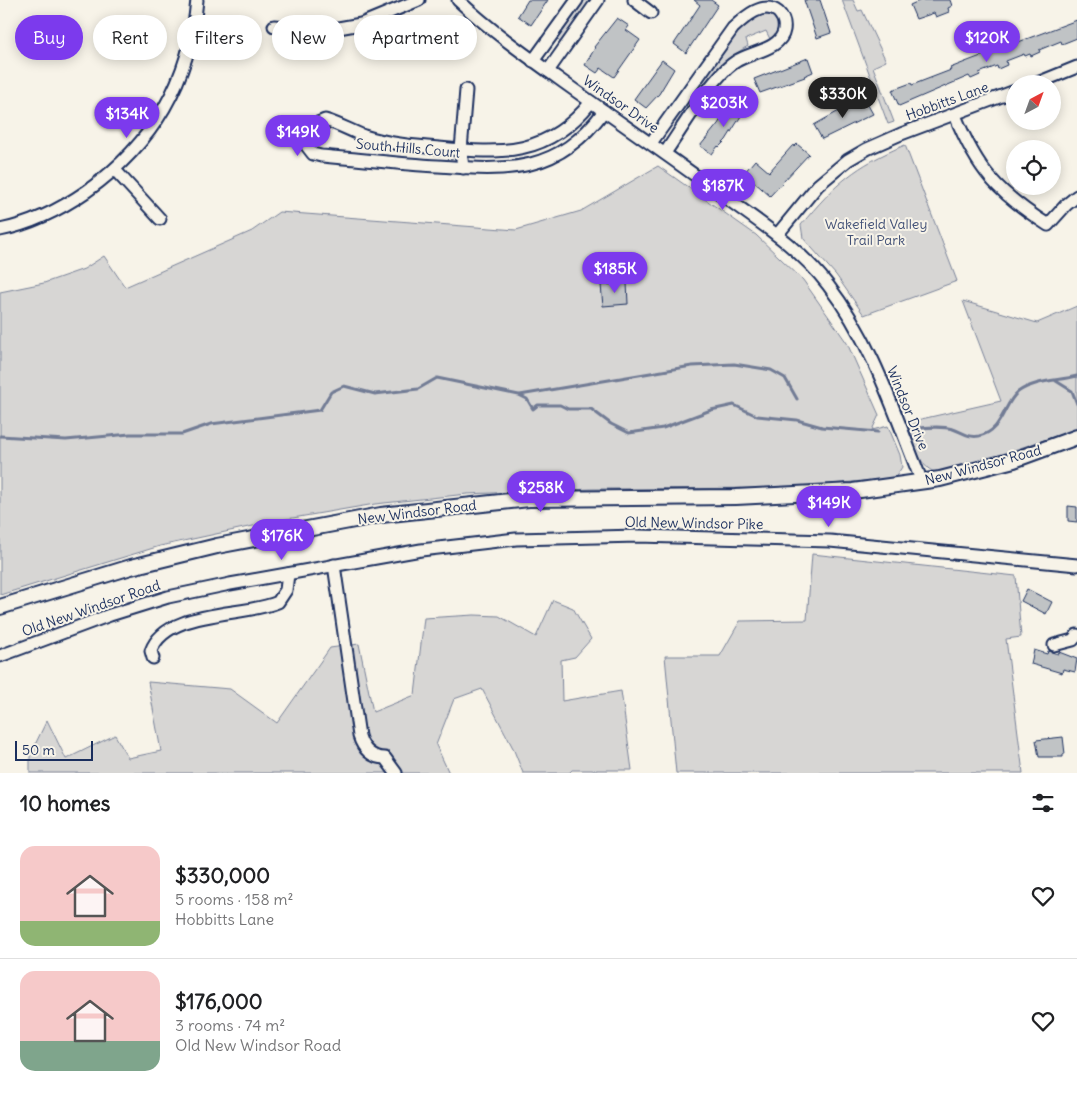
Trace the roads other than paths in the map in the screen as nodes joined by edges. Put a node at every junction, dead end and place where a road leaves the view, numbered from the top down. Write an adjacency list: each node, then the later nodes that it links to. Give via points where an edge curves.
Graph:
1 (197, 0): 22 (street, via 191,45 174,90 157,121)
2 (419, 0): 8 (street, via 362,24)
3 (458, 0): 9 (street, Windsor Drive)
4 (577, 0): 9 (street)
5 (598, 0): 11 (street)
6 (634, 0): 7 (street)
7 (651, 13)
8 (344, 27)
9 (533, 61): 11 (street, Windsor Drive)
10 (1077, 67): 12 (street)
11 (548, 71): 15 (street, Windsor Drive)
12 (1057, 75)
13 (466, 90): 19 (street)
14 (1006, 95): 17 (street, Hobbitts Lane)
15 (591, 102): 16 (street, Windsor Drive); 19 (street, South Hills Court, via 562,132 529,146 491,152)
16 (604, 111): 18 (street, Windsor Drive); 21 (street, South Hills Court, via 581,139 548,159 515,168)
17 (955, 115): 23 (street, via 965,140 990,180 1025,210 1048,225); 26 (street, Hobbitts Lane, via 886,140 848,160 818,185)
18 (651, 143): 20 (street, Windsor Drive); 20 (street, via 733,28 762,7 773,8 784,24 782,38 737,60 722,73)
19 (461, 150): 21 (street); 21 (street, South Hills Court, via 386,142 325,120 313,124 306,145 313,154 321,156)
20 (665, 153): 26 (street, Windsor Drive)
21 (464, 168)
22 (115, 170): 24 (street); 25 (street, via 69,204)
23 (1077, 196)
24 (160, 219)
25 (0, 230)
26 (777, 235): 28 (street, Windsor Drive, via 827,283 854,324 878,373)
27 (1077, 438): 28 (main road, New Windsor Road, via 1014,460)
28 (922, 482): 33 (main road, New Windsor Road, via 794,495 529,499 380,515 209,548 131,567)
29 (578, 537): 30 (street, Old New Windsor Road, via 493,541); 31 (street, Old New Windsor Pike, via 830,541)
30 (334, 565): 32 (street, Old New Windsor Road); 38 (street, via 359,736 366,750 378,758 385,758)
31 (1077, 565)
32 (288, 574): 36 (street, Old New Windsor Road, via 168,597); 37 (street, via 286,590 278,602 184,623 158,638 152,651)
33 (0, 607)
34 (1077, 635): 35 (street, via 1073,640)
35 (1054, 645)
36 (0, 656)
37 (153, 658)
38 (396, 773)

